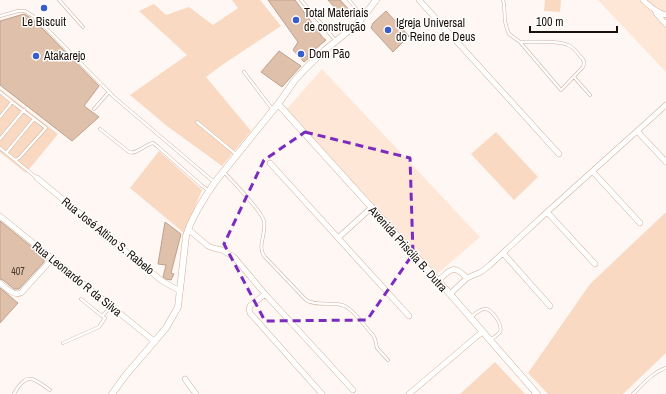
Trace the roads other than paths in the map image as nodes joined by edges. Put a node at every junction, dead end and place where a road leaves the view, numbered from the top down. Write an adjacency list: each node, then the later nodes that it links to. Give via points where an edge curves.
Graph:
1 (59, 0): 13 (lane)
2 (301, 0): 14 (lane)
3 (349, 0): 11 (lane)
4 (376, 0): 11 (street)
5 (419, 0): 35 (street)
6 (503, 0): 15 (lane, via 509,34)
7 (644, 0): 8 (street)
8 (653, 10): 9 (street); 12 (street)
9 (666, 15)
10 (0, 16): 18 (lane, via 25,10 45,26)
11 (364, 16): 14 (street)
12 (666, 24)
13 (82, 27)
14 (336, 41): 22 (street, via 295,80)
15 (520, 42): 17 (lane, via 561,90); 17 (lane, via 558,42 570,46 584,60 583,67)
16 (244, 72): 26 (lane)
17 (574, 77): 20 (lane)
18 (109, 92): 24 (lane); 43 (lane)
19 (0, 94): 21 (lane)
20 (590, 95)
21 (12, 102): 25 (lane); 27 (lane)
22 (278, 104): 26 (street); 45 (street, Avenida Priscila B. Dutra)
23 (666, 106): 31 (street)
24 (94, 109)
25 (24, 110): 28 (lane); 32 (lane)
26 (273, 111): 36 (street)
27 (0, 117)
28 (34, 119): 34 (lane); 37 (lane, via 46,128)
29 (197, 122): 36 (lane)
30 (100, 129): 44 (lane, via 128,152 135,153 153,143)
31 (637, 131): 38 (street); 41 (street)
32 (0, 139)
33 (0, 148): 34 (lane)
34 (6, 153): 37 (lane)
35 (559, 154)
36 (237, 155): 40 (street)
37 (15, 160): 42 (lane)
38 (666, 162)
39 (270, 163): 50 (street)
40 (224, 172): 43 (street); 70 (lane, via 264,220 262,254 310,303 346,306 354,312 373,336 376,348)
41 (593, 172): 46 (street); 48 (street)
42 (37, 178): 57 (street, Rua José Altino S. Rabelo, via 162,281)
43 (216, 182): 44 (street)
44 (209, 191): 49 (street)
45 (371, 208): 50 (street); 55 (street, Avenida Priscila B. Dutra)
46 (547, 212): 51 (street); 53 (street)
47 (0, 216): 52 (street, Rua Leonardo R da Silva)
48 (640, 223)
49 (188, 229): 57 (street); 58 (street, via 208,246 234,257)
50 (338, 238): 64 (street)
51 (502, 253): 54 (street, via 481,272); 61 (street)
52 (52, 259): 56 (street, via 18,295); 62 (street, Rua Leonardo R da Silva)
53 (595, 264)
54 (467, 278): 55 (street, via 454,268); 59 (street)
55 (438, 281): 59 (street, Avenida Priscila B. Dutra)
56 (0, 283)
57 (180, 291): 67 (street, via 178,307 166,328)
58 (265, 294): 74 (street); 78 (street, via 250,306 250,313)
59 (450, 294): 65 (street, Avenida Priscila B. Dutra)
60 (81, 300): 63 (lane)
61 (550, 306)
62 (112, 307): 63 (lane); 67 (street, Rua Leonardo R da Silva)
63 (102, 316): 69 (lane, via 105,318 99,327)
64 (409, 316)
65 (470, 318): 66 (street, Avenida Priscila B. Dutra); 68 (lane, via 486,309 498,320 500,330)
66 (482, 332): 68 (street, Avenida Priscila B. Dutra); 79 (street)
67 (154, 341): 76 (street)
68 (490, 341): 80 (street, Avenida Priscila B. Dutra)
69 (63, 343)
70 (388, 360)
71 (666, 368): 81 (lane, via 655,373)
72 (185, 379): 77 (street)
73 (50, 390): 75 (lane, via 33,379 28,379)
74 (353, 390)
75 (14, 394)
76 (112, 394)
77 (196, 394)
78 (322, 394)
79 (409, 394)
80 (537, 394)
81 (633, 394)

